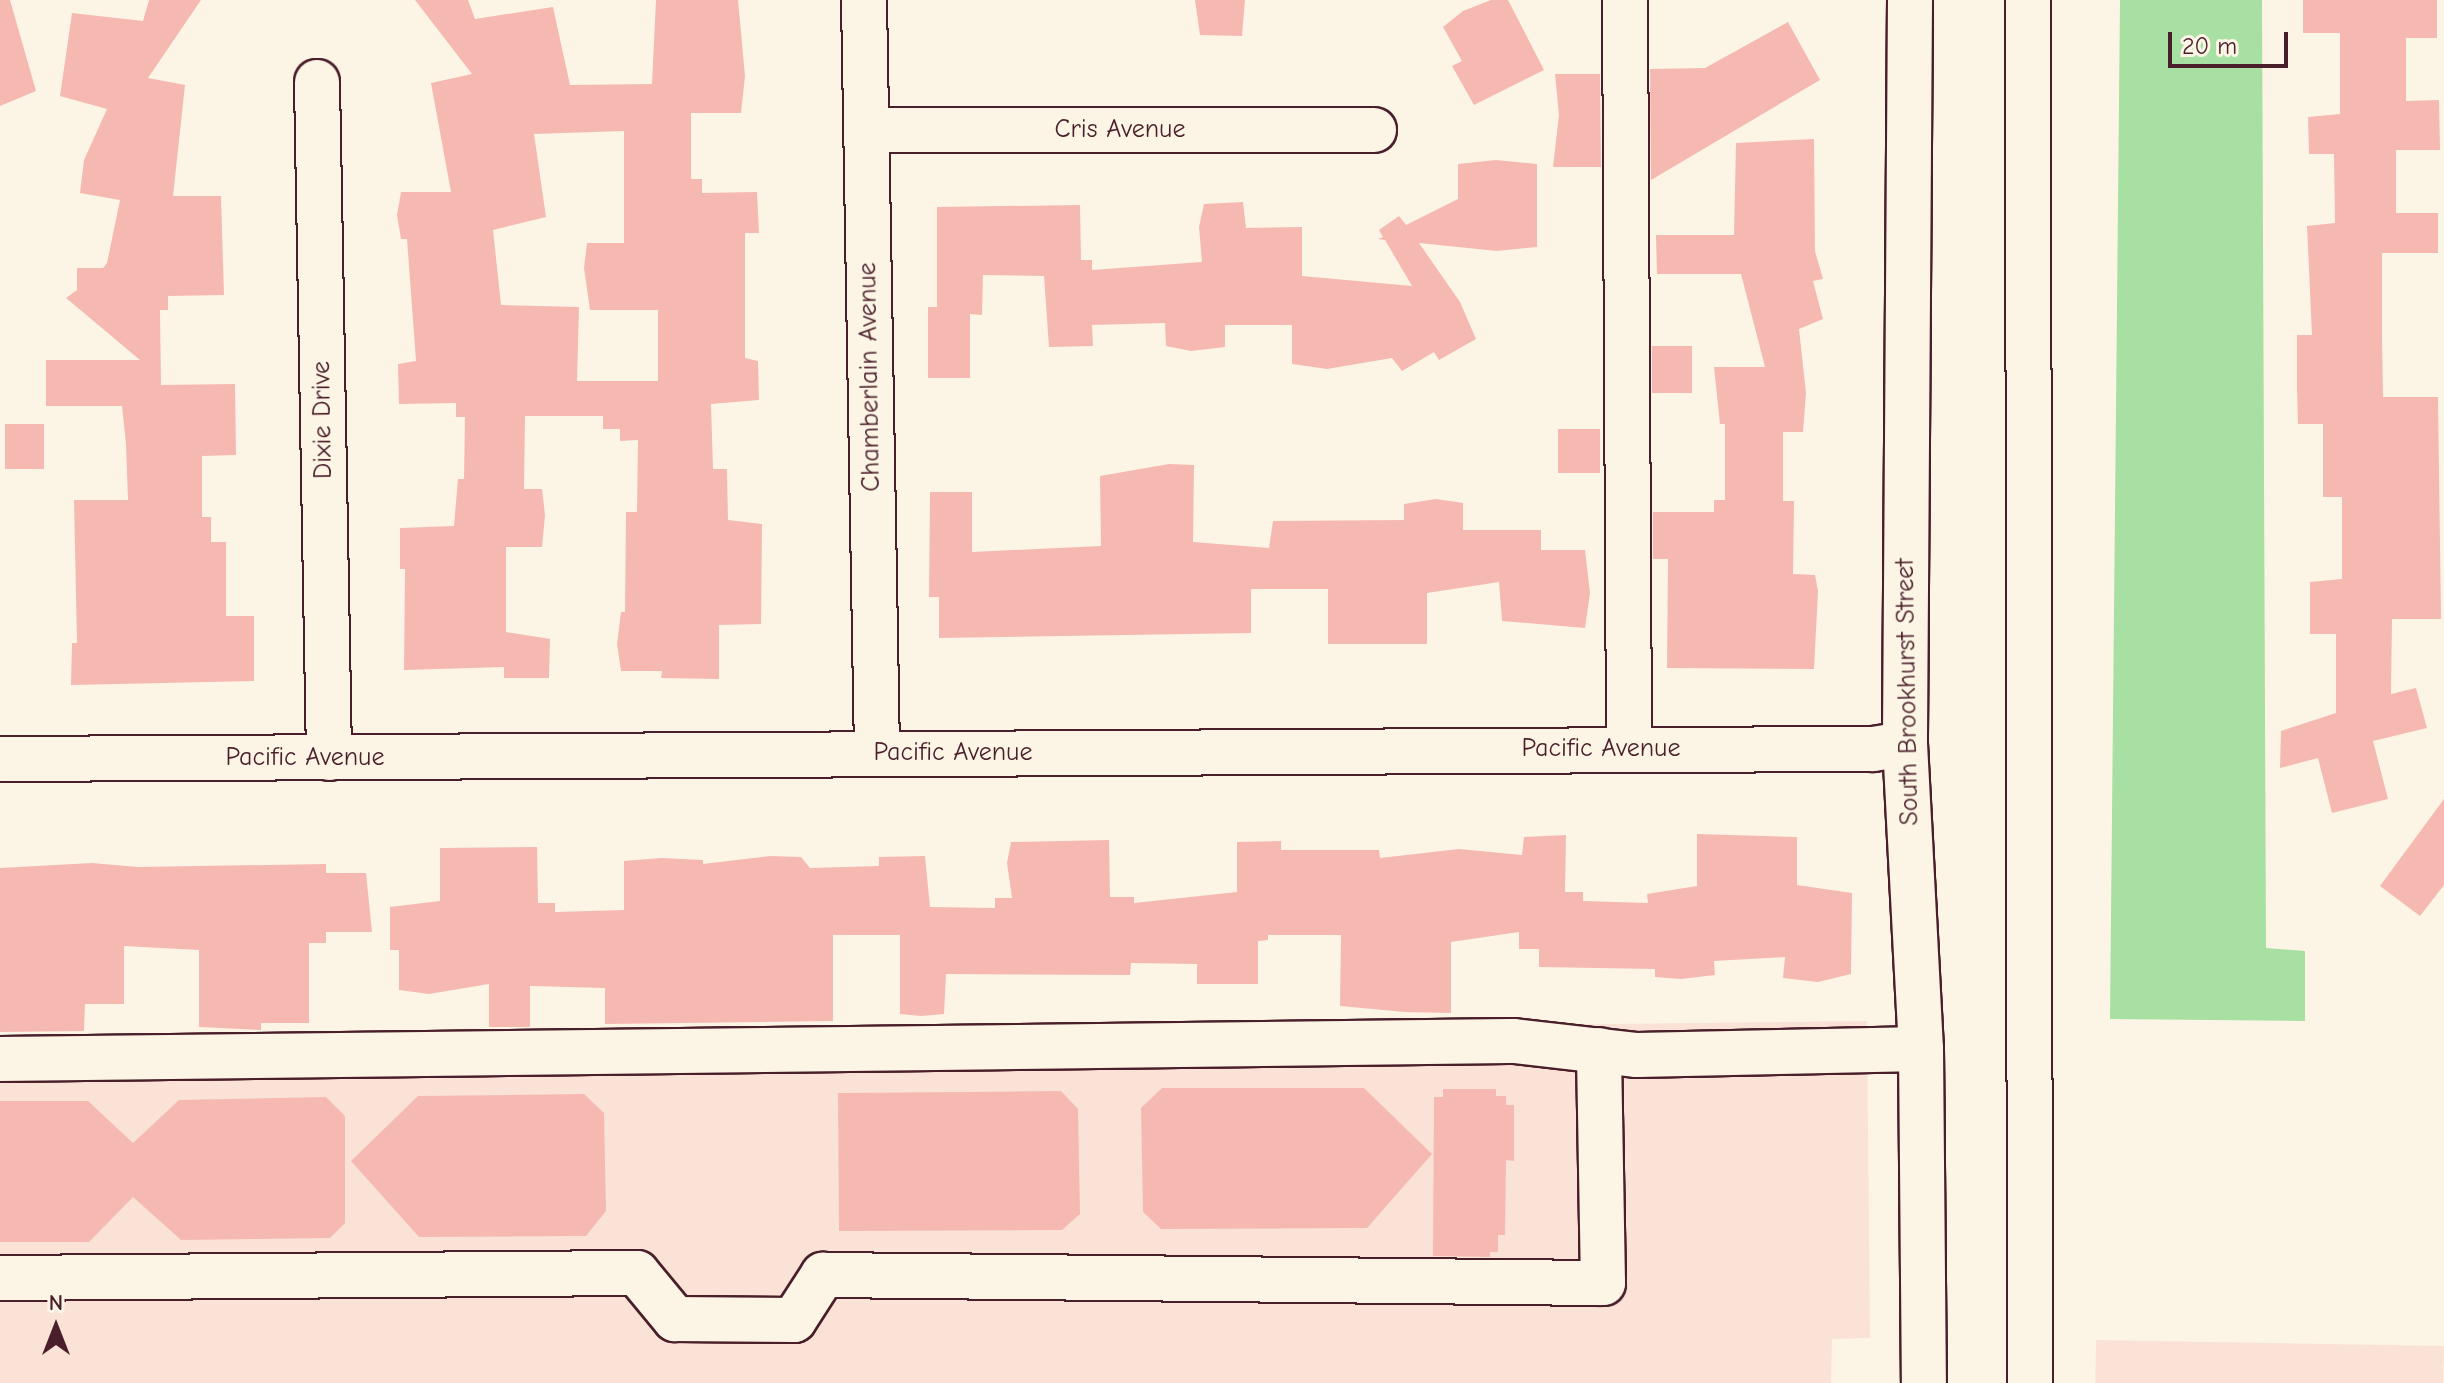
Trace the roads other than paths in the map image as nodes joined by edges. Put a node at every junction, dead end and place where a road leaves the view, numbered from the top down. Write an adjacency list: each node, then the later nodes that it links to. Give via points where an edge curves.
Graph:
1 (864, 0): 6 (street, Chamberlain Avenue)
2 (1625, 0): 9 (street)
3 (1910, 0): 8 (street, South Brookhurst Street)
4 (2028, 0): 18 (street)
5 (317, 82): 11 (street, Dixie Drive)
6 (866, 130): 7 (street, Cris Avenue); 10 (street, Chamberlain Avenue)
7 (1374, 130)
8 (1905, 744): 9 (street, Pacific Avenue, via 1873,749); 13 (street, South Brookhurst Street)
9 (1629, 748): 10 (street, Pacific Avenue)
10 (877, 753): 11 (street, Pacific Avenue)
11 (329, 758): 12 (street, Pacific Avenue)
12 (0, 759)
13 (1921, 1049): 14 (street, via 1637,1055); 17 (street, South Brookhurst Street)
14 (1599, 1050): 15 (street, via 1514,1041); 16 (street, via 1603,1283 823,1275 794,1320 779,1320 675,1319 637,1273)
15 (0, 1059)
16 (0, 1278)
17 (1924, 1383)
18 (2030, 1383)

